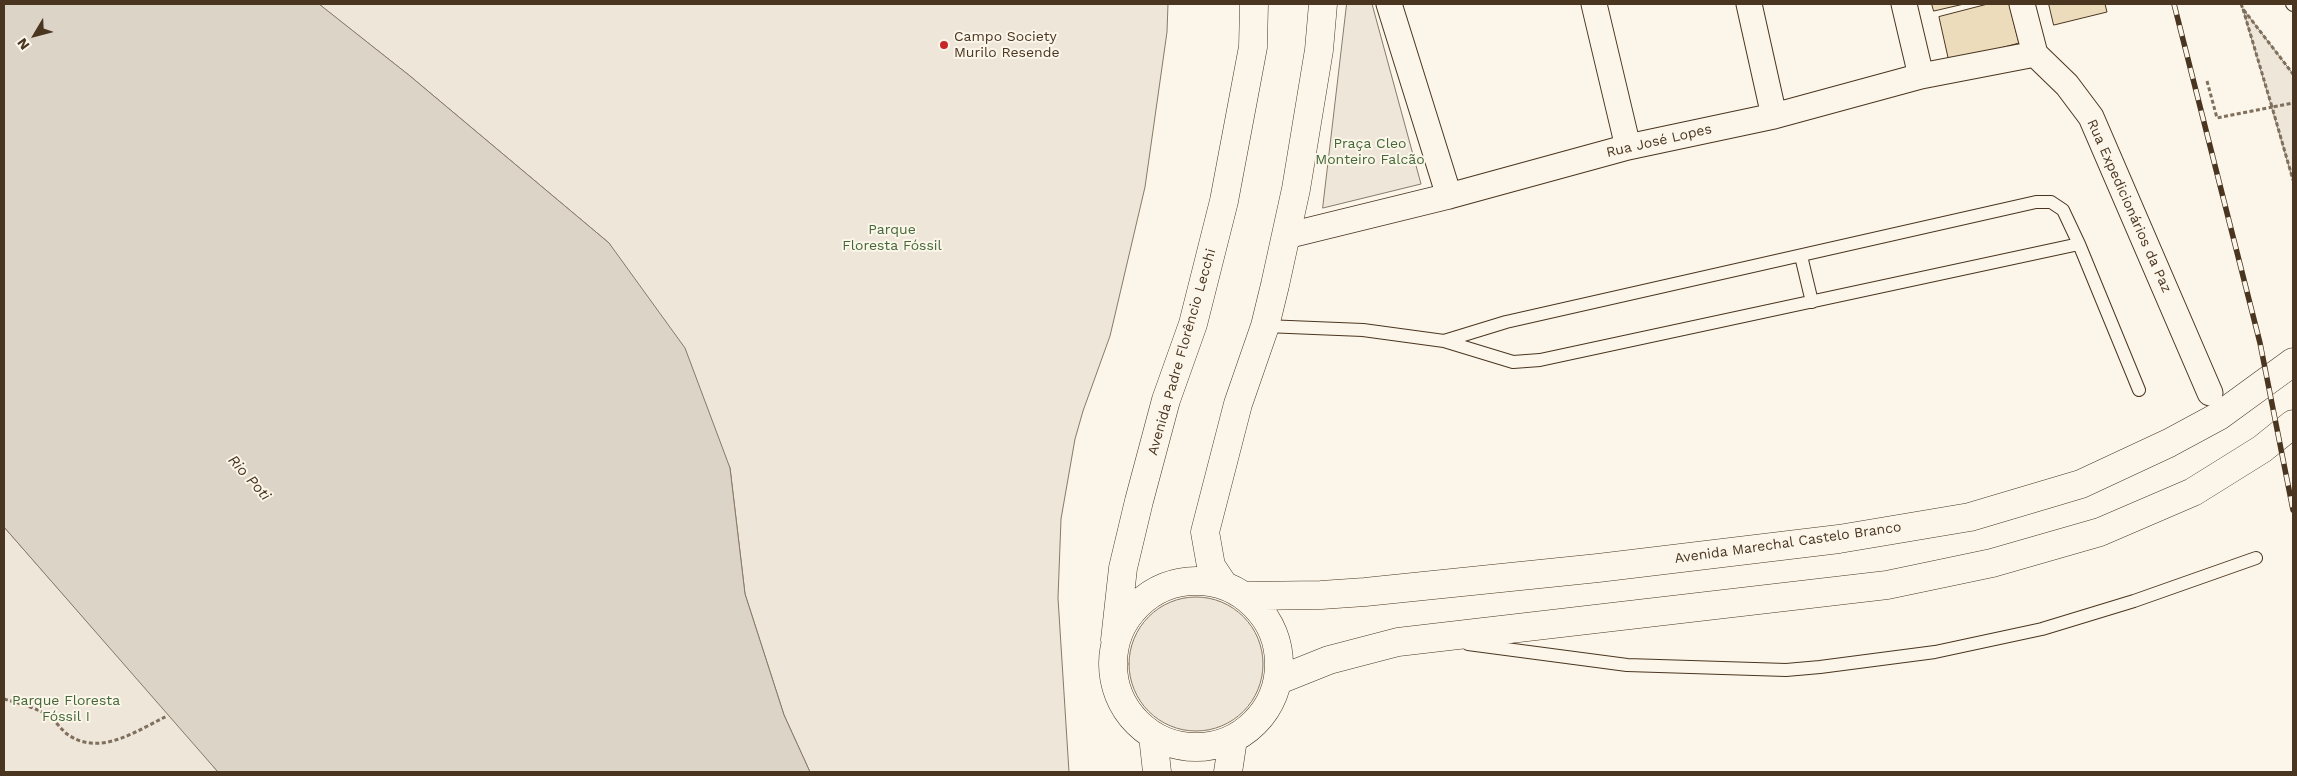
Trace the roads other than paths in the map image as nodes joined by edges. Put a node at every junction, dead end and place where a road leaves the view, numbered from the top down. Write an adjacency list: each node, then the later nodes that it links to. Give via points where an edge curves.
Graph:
1 (1254, 4): 26 (main road, Avenida Padre Florêncio Lecchi, via 1253,47 1224,201 1193,324 1166,400 1123,568)
2 (1323, 4): 13 (main road, via 1317,60)
3 (1389, 4): 12 (street)
4 (1594, 4): 11 (street)
5 (1749, 4): 10 (street)
6 (1904, 4): 9 (street)
7 (2022, 4): 8 (street)
8 (2035, 54): 9 (street, Rua José Lopes); 21 (street, Rua Expedicionários da Paz, via 2067,85 2091,117)
9 (1921, 76): 10 (street, Rua José Lopes)
10 (1774, 116): 11 (street, Rua José Lopes)
11 (1628, 147): 12 (street, Rua José Lopes)
12 (1449, 196): 13 (street, Rua José Lopes)
13 (1286, 236): 17 (main road)
14 (2079, 244): 15 (lane, via 2063,210 2051,202 2036,202); 16 (lane); 20 (lane)
15 (1801, 256): 16 (lane); 18 (lane, via 1506,322)
16 (1812, 302): 18 (lane, via 1540,360 1513,362)
17 (1265, 326): 18 (lane, via 1363,330); 24 (main road, via 1238,404 1205,532 1211,566)
18 (1444, 341)
19 (2293, 362): 24 (main road, Avenida Marechal Castelo Branco, via 2219,416 2160,447 2081,484 1970,517 1839,539 1366,592 1321,596)
20 (2139, 390)
21 (2210, 393)
22 (2293, 424): 25 (main road, via 2262,450 2193,492 2100,532 1992,563 1887,585)
23 (2256, 558): 25 (lane, via 2042,629 1935,652 1820,667 1786,670 1627,665)
24 (1234, 590): 26 (main road, via 1171,583 1146,595 1127,615); 27 (main road, via 1267,619 1278,648)
25 (1426, 639): 27 (main road, via 1398,642 1329,660)
26 (1115, 640): 28 (main road, via 1112,668 1118,694 1132,718)
27 (1279, 680): 29 (main road, via 1270,704 1254,725)
28 (1153, 736): 29 (main road, via 1179,746 1207,747); 30 (main road)
29 (1233, 739): 31 (main road)
30 (1157, 772)
31 (1228, 772)

